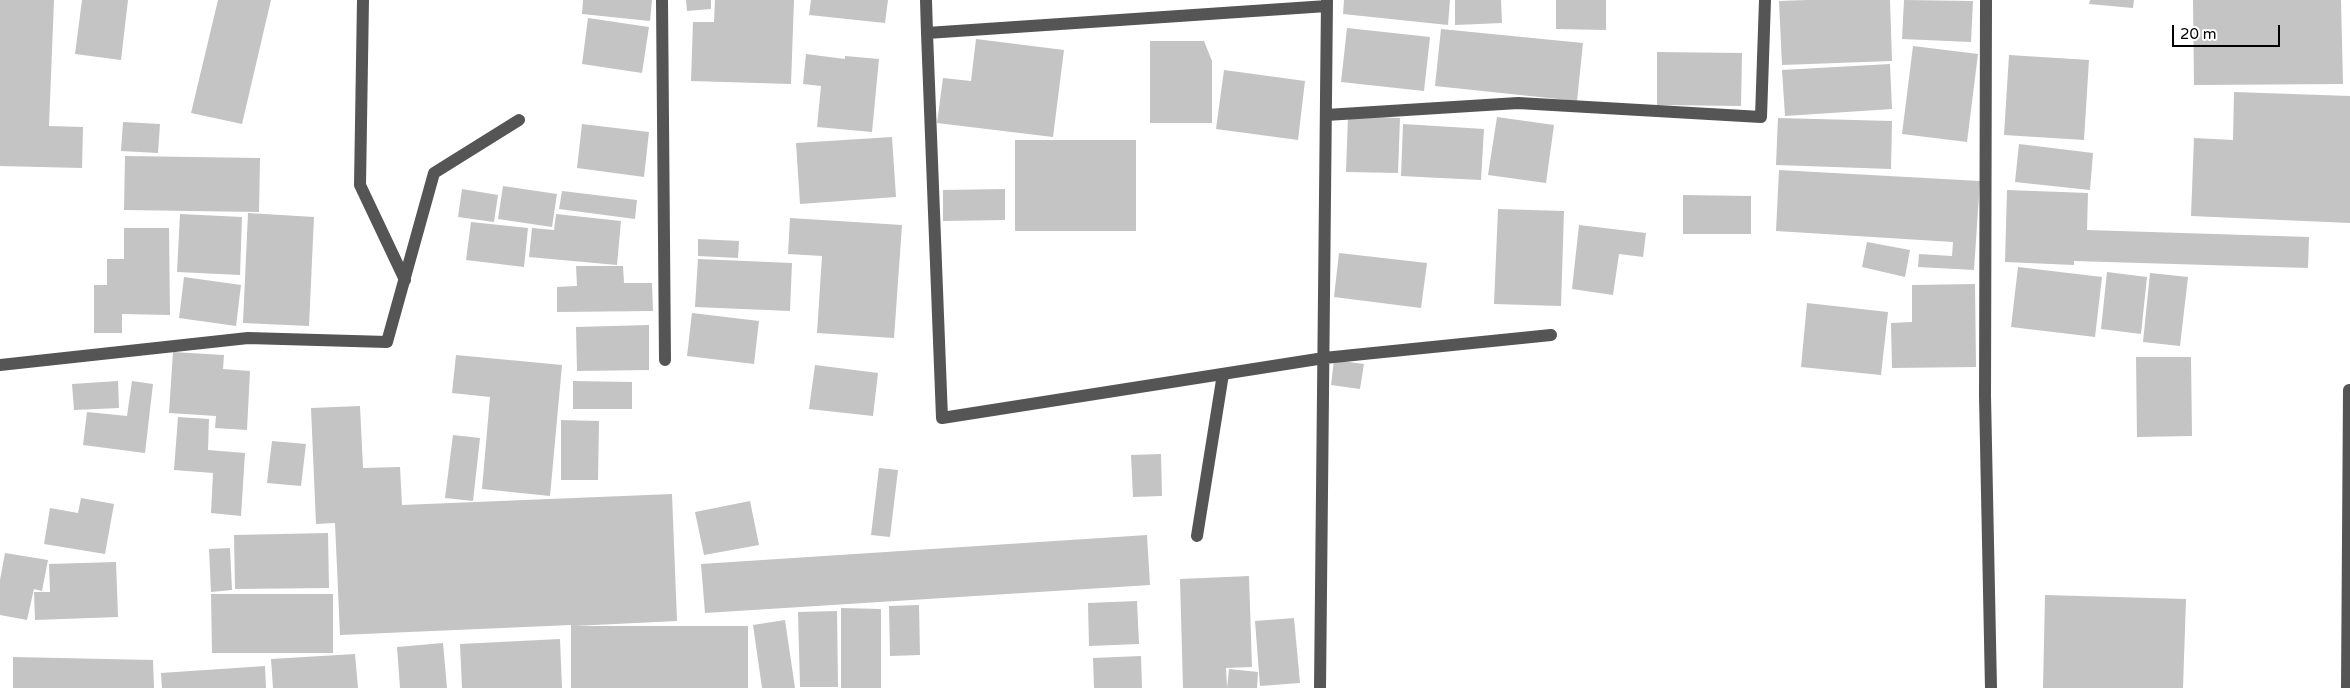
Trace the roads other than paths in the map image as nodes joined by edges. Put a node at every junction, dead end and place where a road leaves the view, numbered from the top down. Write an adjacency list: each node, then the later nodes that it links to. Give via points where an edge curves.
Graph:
1 (363, 0): 10 (street, via 360,185)
2 (662, 0): 13 (street)
3 (926, 0): 7 (street)
4 (1765, 0): 8 (street, via 1761,117 1518,104)
5 (1986, 0): 19 (street, via 1985,396)
6 (1327, 3): 7 (street); 8 (street)
7 (927, 33): 15 (street, via 942,418)
8 (1326, 115): 12 (street)
9 (519, 120): 10 (street, via 434,173)
10 (404, 280): 14 (street, via 387,342 248,338)
11 (1551, 335): 12 (street)
12 (1324, 358): 15 (street); 18 (street)
13 (665, 360)
14 (0, 365)
15 (1222, 374): 17 (street)
16 (2349, 390): 20 (street)
17 (1197, 536)
18 (1320, 688)
19 (1991, 688)
20 (2347, 688)

